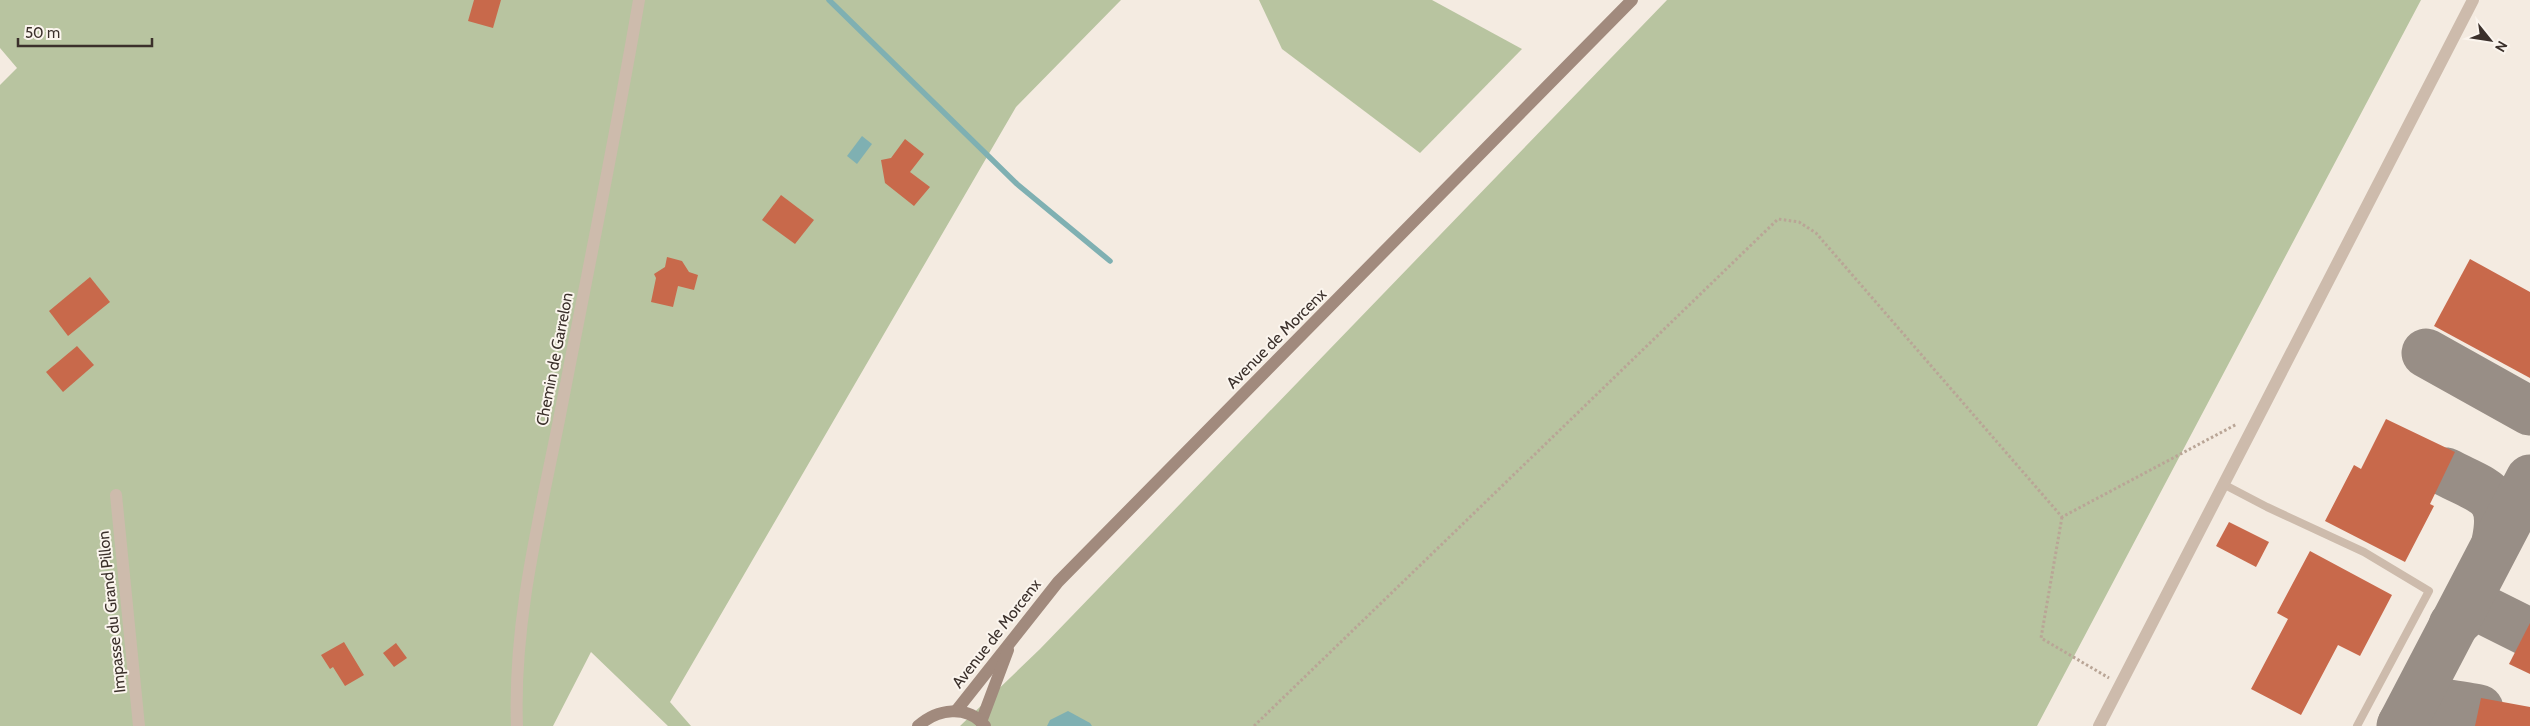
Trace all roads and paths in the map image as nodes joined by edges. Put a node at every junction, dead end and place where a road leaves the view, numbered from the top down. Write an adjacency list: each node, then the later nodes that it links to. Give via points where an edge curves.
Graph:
1 (639, 0): 13 (street, Chemin de Garrelon, via 532,552 518,662)
2 (1632, 0): 8 (main road, Avenue de Morcenx, via 1058,582)
3 (2473, 0): 4 (street)
4 (2261, 412): 5 (street); 7 (path)
5 (2223, 484): 9 (street); 17 (lane, via 2364,552 2429,592)
6 (116, 494): 12 (street, Impasse du Grand Pillon)
7 (2062, 517): 9 (path, via 2041,638); 15 (path, via 1816,234 1799,222 1778,219)
8 (1012, 638): 10 (main road, Avenue de Morcenx); 11 (main road)
9 (2120, 685): 16 (street)
10 (956, 711): 11 (main road, via 970,714); 14 (main road, via 941,712)
11 (983, 724)
12 (139, 726)
13 (517, 726)
14 (918, 726)
15 (1254, 726)
16 (2099, 726)
17 (2357, 726)

